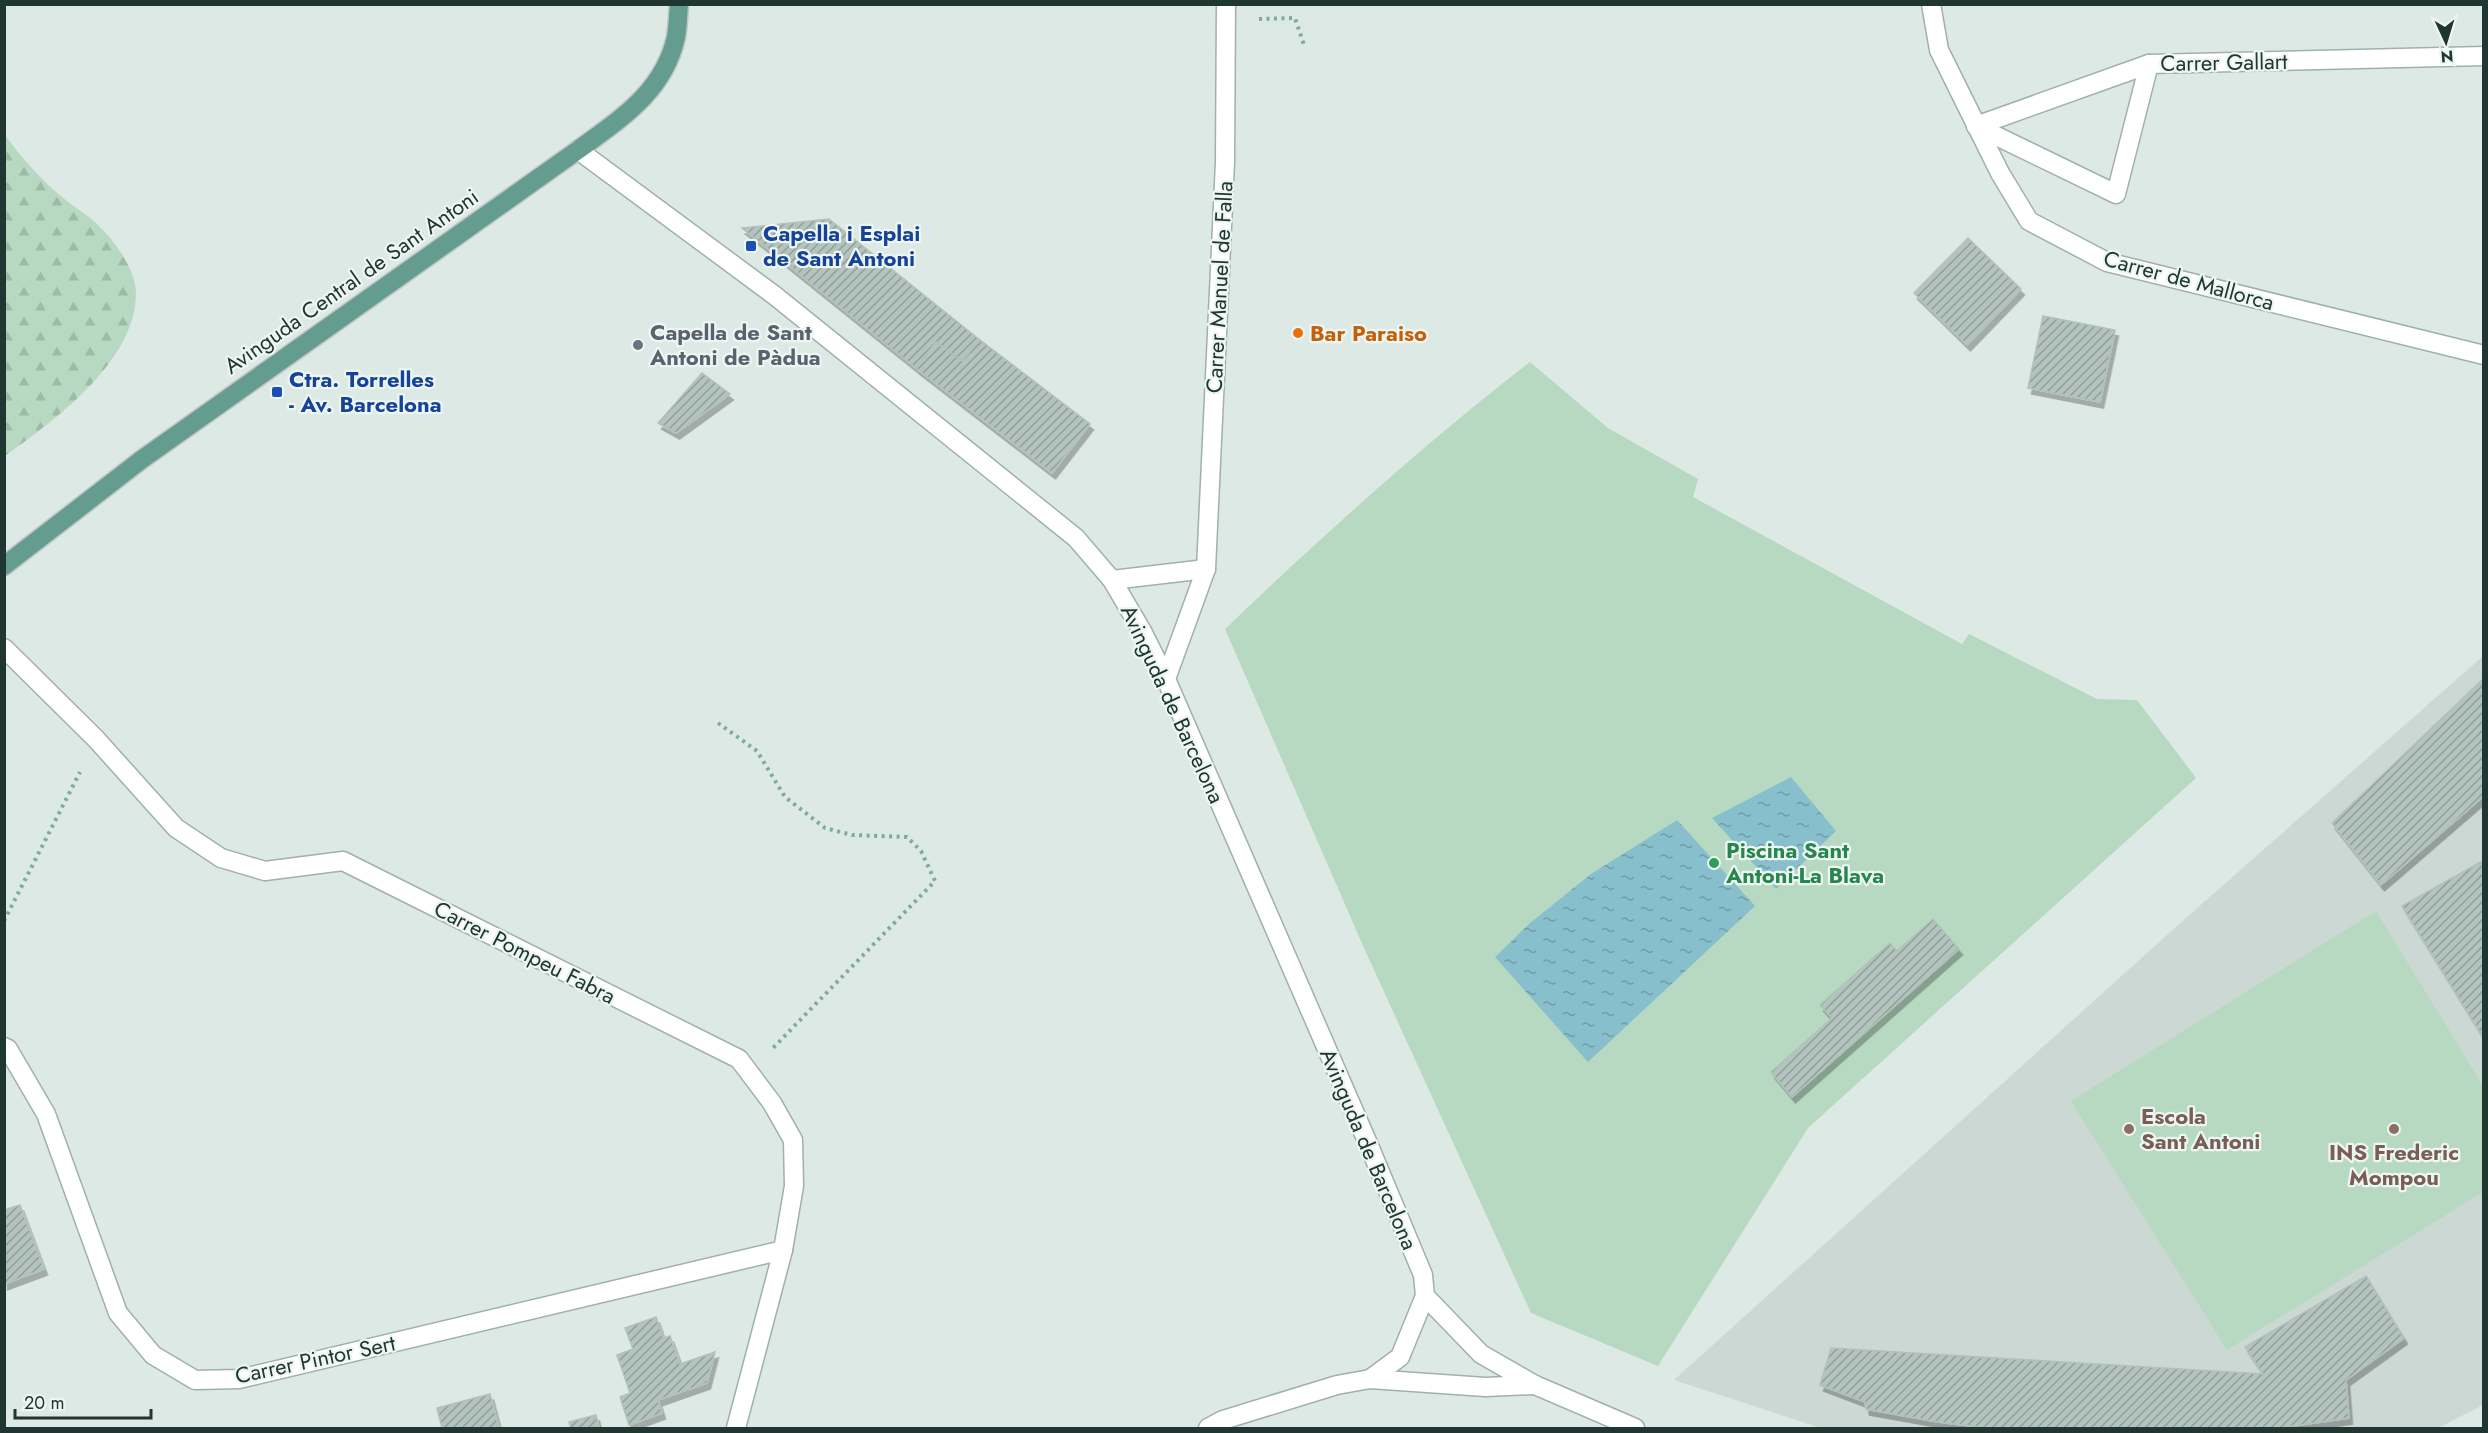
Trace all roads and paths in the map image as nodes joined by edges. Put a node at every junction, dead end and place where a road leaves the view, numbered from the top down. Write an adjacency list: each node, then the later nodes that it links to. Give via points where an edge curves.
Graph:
1 (679, 4): 9 (main road, Avinguda Central de Sant Antoni, via 675,38 652,89 640,103)
2 (1226, 4): 12 (street, Carrer Manuel de Falla, via 1225,162)
3 (1931, 4): 8 (street, Carrer de Mallorca, via 1939,50)
4 (1294, 18): 5 (path)
5 (1305, 48)
6 (2484, 56): 7 (street, Carrer Gallart)
7 (2149, 64): 8 (street, Carrer Gallart); 8 (street, via 2116,194)
8 (1976, 126): 10 (street, Carrer de Mallorca, via 2029,221 2107,262)
9 (578, 150): 11 (main road, Avinguda Central de Sant Antoni, via 141,460); 13 (street, Avinguda de Barcelona, via 774,294 1076,538)
10 (2484, 356)
11 (4, 566)
12 (1206, 569): 13 (street); 15 (street, Carrer Manuel de Falla)
13 (1112, 580): 15 (street, Avinguda de Barcelona)
14 (4, 648): 20 (street, Carrer Pompeu Fabra, via 176,828 221,858 265,871 343,861 739,1059)
15 (1166, 679): 22 (street, Avinguda de Barcelona, via 1375,1158 1423,1275)
16 (718, 723): 20 (path, via 758,751 785,797 825,828 852,835 906,837 921,851 935,881)
17 (83, 766): 18 (path)
18 (4, 921)
19 (4, 1047): 21 (street, Carrer Pintor Sert, via 46,1114 118,1313 153,1355 195,1380 239,1379)
20 (749, 1073): 21 (street, Carrer Pompeu Fabra, via 793,1140 794,1186)
21 (783, 1250): 25 (street, Carrer Pompeu Fabra)
22 (1425, 1296): 23 (street, via 1400,1357); 24 (street, via 1481,1354)
23 (1370, 1379): 24 (street, via 1485,1387); 26 (street, via 1223,1420)
24 (1535, 1385): 27 (street)
25 (736, 1428)
26 (1208, 1428)
27 (1632, 1428)

